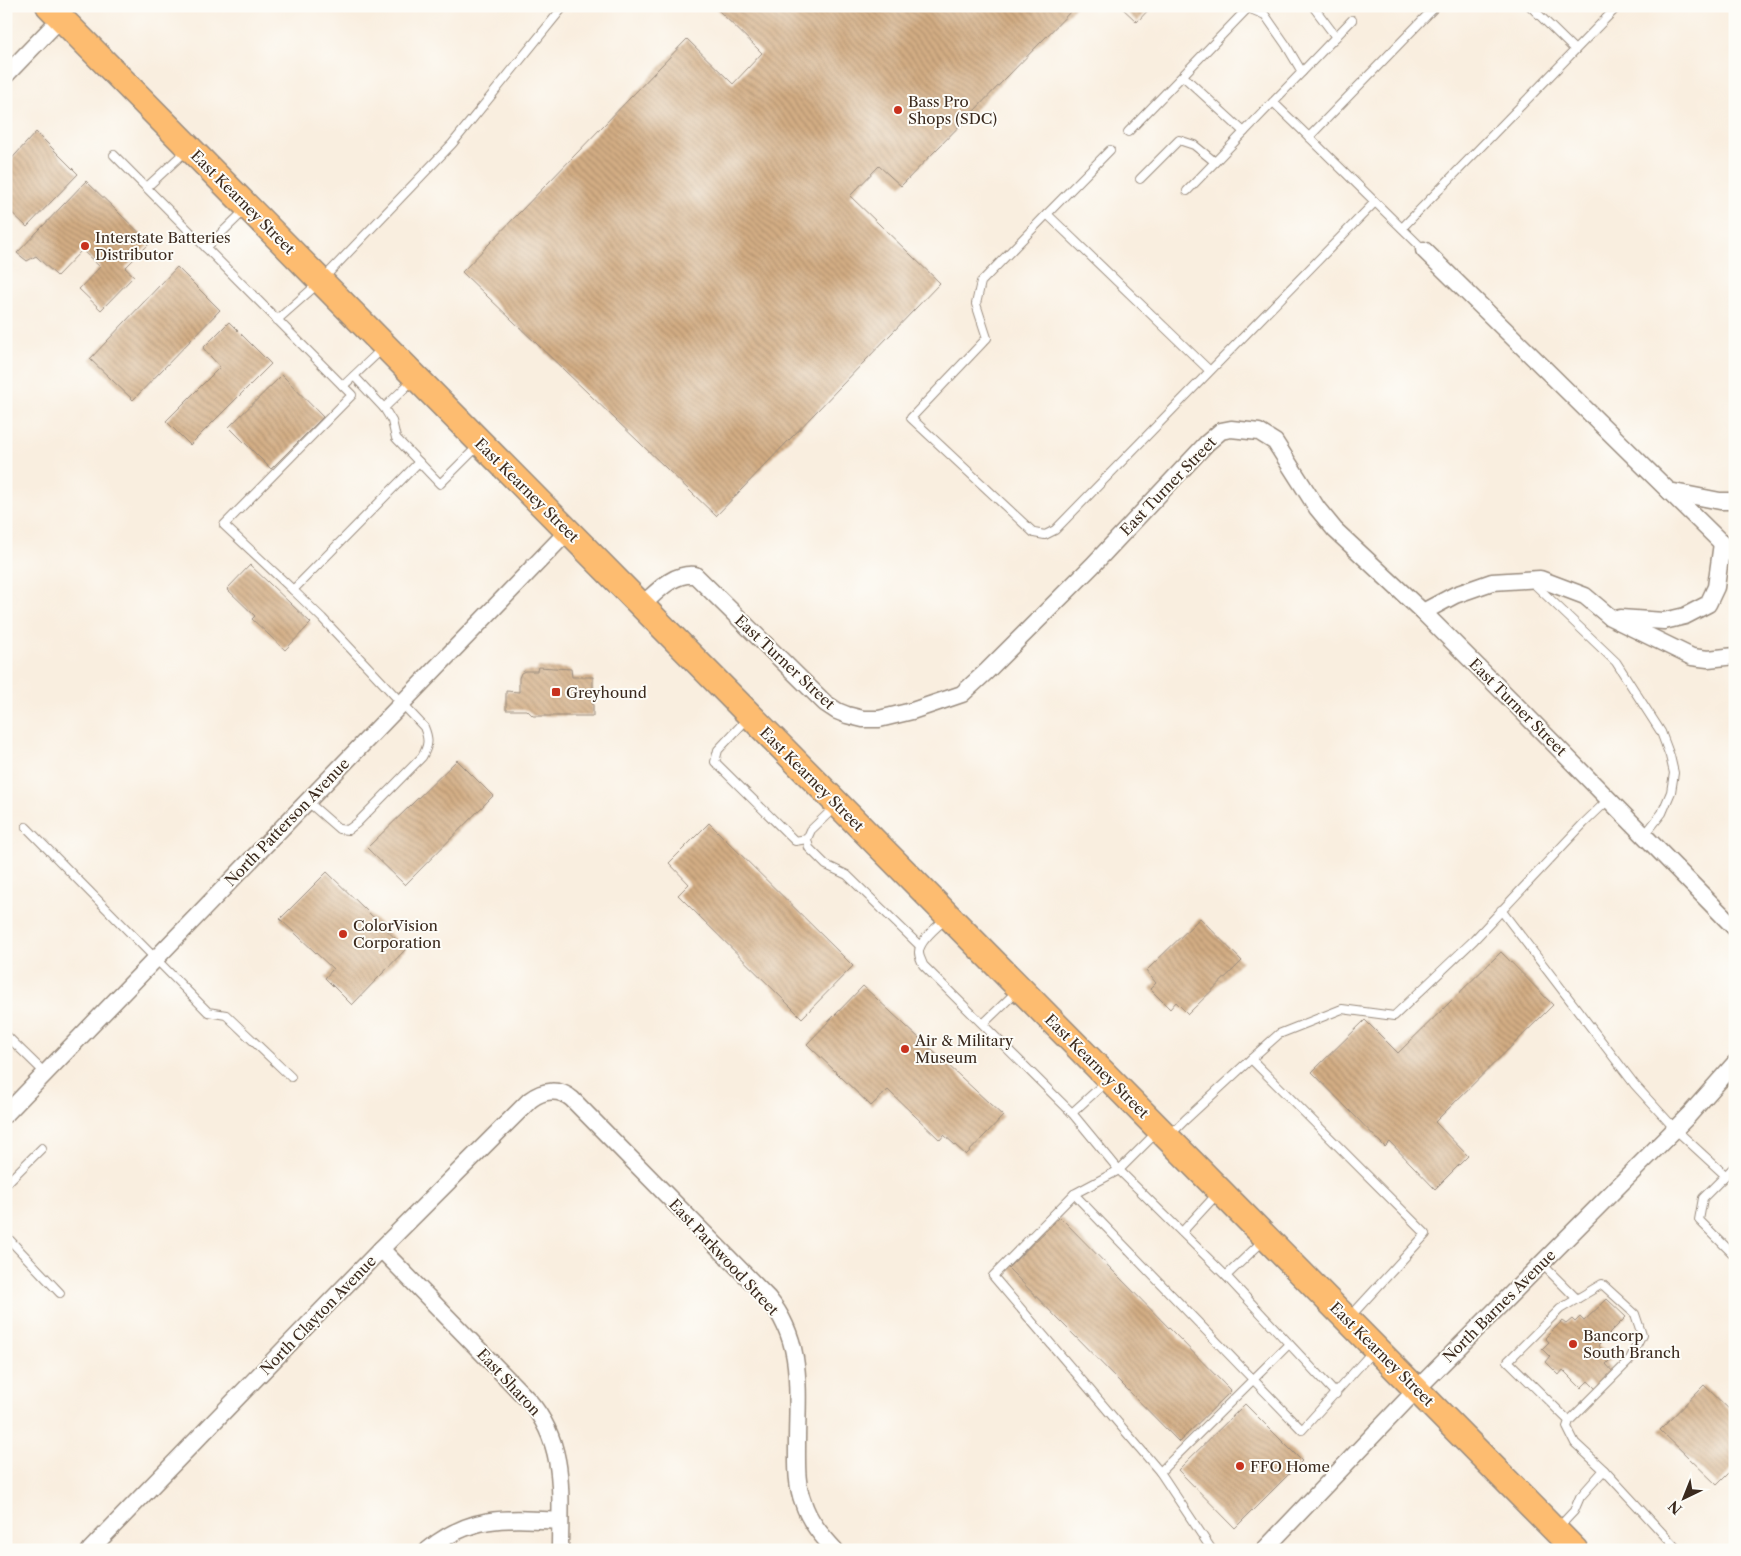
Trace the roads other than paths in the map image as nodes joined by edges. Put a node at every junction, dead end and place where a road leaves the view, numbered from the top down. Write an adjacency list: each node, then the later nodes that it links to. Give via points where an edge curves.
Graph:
1 (564, 6): 31 (lane, via 452,144)
2 (1316, 6): 9 (lane)
3 (1436, 6): 17 (lane)
4 (1530, 6): 10 (lane)
5 (1618, 6): 10 (lane)
6 (1249, 7): 11 (lane, via 1265,15); 13 (lane)
7 (55, 12): 12 (street); 18 (main road, East Kearney Street)
8 (1352, 20): 9 (lane)
9 (1336, 37): 11 (lane)
10 (1576, 50): 28 (lane)
11 (1302, 72): 14 (lane)
12 (6, 75)
13 (1183, 76): 15 (lane); 16 (lane)
14 (1272, 102): 16 (lane); 17 (lane)
15 (1128, 132)
16 (1244, 132): 21 (lane)
17 (1309, 137): 25 (lane)
18 (189, 148): 23 (lane); 26 (main road, East Kearney Street)
19 (1110, 150): 27 (lane)
20 (114, 155): 23 (lane)
21 (1215, 162): 22 (lane, via 1194,145 1179,140); 24 (lane)
22 (1140, 179)
23 (147, 188): 29 (lane)
24 (1187, 191)
25 (1375, 202): 28 (lane); 34 (lane)
26 (248, 208): 29 (lane); 31 (main road, East Kearney Street)
27 (1047, 214): 34 (lane); 34 (lane, via 981,282 976,304 987,338 911,418 1034,533 1045,535 1055,530)
28 (1402, 228): 30 (lane)
29 (206, 248): 32 (lane)
30 (1424, 250): 41 (street)
31 (321, 281): 32 (lane); 33 (main road, East Kearney Street)
32 (277, 320): 37 (lane)
33 (386, 347): 35 (lane); 36 (main road, East Kearney Street)
34 (1210, 371)
35 (354, 376): 37 (lane); 38 (lane)
36 (416, 377): 38 (lane); 39 (main road, East Kearney Street)
37 (343, 386): 47 (lane, via 352,395 224,525)
38 (384, 408): 40 (lane, via 396,438)
39 (481, 443): 40 (lane, via 440,484); 43 (main road, East Kearney Street)
40 (419, 462): 47 (lane)
41 (1669, 491): 42 (street); 44 (street)
42 (1735, 501)
43 (568, 531): 48 (main road, East Kearney Street); 52 (street, North Patterson Avenue)
44 (1722, 543): 45 (street); 50 (street, via 1716,587 1708,604 1685,616 1664,621)
45 (1735, 556)
46 (1530, 580): 49 (street, via 1492,582); 50 (street, via 1540,579 1585,596); 58 (lane, via 1616,662 1661,732 1674,773 1671,792 1662,813)
47 (292, 590): 52 (lane)
48 (641, 606): 49 (street, East Turner Street, via 673,578 695,575 797,677 837,711 863,719 879,719 912,711 962,694 1093,565 1208,443 1221,431 1232,429 1260,432 1275,442 1335,530); 53 (main road, East Kearney Street)
49 (1423, 612): 54 (street, East Turner Street)
50 (1610, 617): 51 (street, via 1692,657)
51 (1735, 656)
52 (401, 704): 55 (street, North Patterson Avenue); 55 (lane, via 424,727 428,738 422,757 348,830 338,829)
53 (750, 716): 56 (main road, East Kearney Street); 59 (lane, via 718,750 715,762 795,841)
54 (1609, 799): 58 (street, East Turner Street); 60 (lane)
55 (307, 801): 64 (street, North Patterson Avenue)
56 (837, 805): 59 (lane, via 817,823); 61 (main road, East Kearney Street)
57 (26, 827): 64 (lane)
58 (1644, 836): 62 (street, East Turner Street)
59 (807, 839): 63 (lane, via 809,848 826,865 846,875)
60 (1501, 910): 68 (lane, via 1394,1016 1342,1009 1279,1034); 76 (lane, via 1635,1084)
61 (948, 916): 63 (lane); 65 (main road, East Kearney Street)
62 (1735, 928)
63 (920, 946): 66 (lane, via 923,965)
64 (156, 959): 70 (street, North Patterson Avenue); 71 (lane, via 208,1012 226,1015)
65 (1020, 988): 66 (lane); 72 (main road, East Kearney Street)
66 (983, 1024): 74 (lane)
67 (6, 1035): 70 (lane)
68 (1251, 1059): 77 (lane, via 1185,1120); 94 (lane, via 1426,1234)
69 (1735, 1063): 76 (street, North Barnes Avenue)
70 (45, 1073): 75 (street, North Patterson Avenue)
71 (291, 1077)
72 (1109, 1079): 74 (lane); 77 (main road, East Kearney Street)
73 (553, 1091): 88 (street, North Clayton Avenue, via 530,1100); 108 (street, East Parkwood Street, via 572,1099 768,1298 779,1314 793,1343 796,1363 799,1489 813,1524)
74 (1072, 1113): 80 (lane)
75 (6, 1114)
76 (1675, 1129): 81 (lane); 90 (street, North Barnes Avenue)
77 (1164, 1134): 80 (lane); 83 (main road, East Kearney Street)
78 (42, 1148): 82 (lane)
79 (1735, 1166): 81 (lane)
80 (1120, 1170): 84 (lane); 85 (lane)
81 (1725, 1175): 89 (lane, via 1703,1198 1699,1220)
82 (6, 1184)
83 (1220, 1191): 85 (lane); 87 (main road, East Kearney Street)
84 (1074, 1194): 97 (lane); 102 (lane, via 993,1276)
85 (1182, 1232): 91 (lane)
86 (6, 1236): 92 (lane)
87 (1266, 1238): 91 (lane); 94 (main road, East Kearney Street)
88 (381, 1249): 103 (street, East Sharon, via 529,1401 543,1420 554,1443 560,1468); 105 (street, North Clayton Avenue)
89 (1735, 1256)
90 (1542, 1264): 93 (lane); 98 (street, North Barnes Avenue)
91 (1226, 1276): 95 (lane)
92 (60, 1293)
93 (1577, 1299): 100 (lane, via 1560,1308 1508,1361); 100 (lane, via 1602,1284 1635,1314 1642,1335 1629,1361)
94 (1348, 1320): 96 (main road, East Kearney Street)
95 (1289, 1344): 97 (lane); 99 (lane)
96 (1376, 1348): 98 (main road, East Kearney Street); 99 (lane)
97 (1253, 1381): 99 (lane, via 1302,1430); 102 (lane)
98 (1417, 1389): 104 (main road, East Kearney Street); 110 (street, North Barnes Avenue)
99 (1336, 1394)
100 (1568, 1421): 101 (lane, via 1567,1427 1575,1443)
101 (1604, 1470): 104 (lane); 112 (lane)
102 (1160, 1472): 109 (lane)
103 (560, 1520): 106 (street, via 489,1520 465,1527); 107 (street, East Sharon)
104 (1556, 1530): 111 (main road, East Kearney Street)
105 (90, 1550)
106 (428, 1550)
107 (560, 1550)
108 (835, 1550)
109 (1212, 1550)
110 (1264, 1550)
111 (1575, 1550)
112 (1678, 1550)

